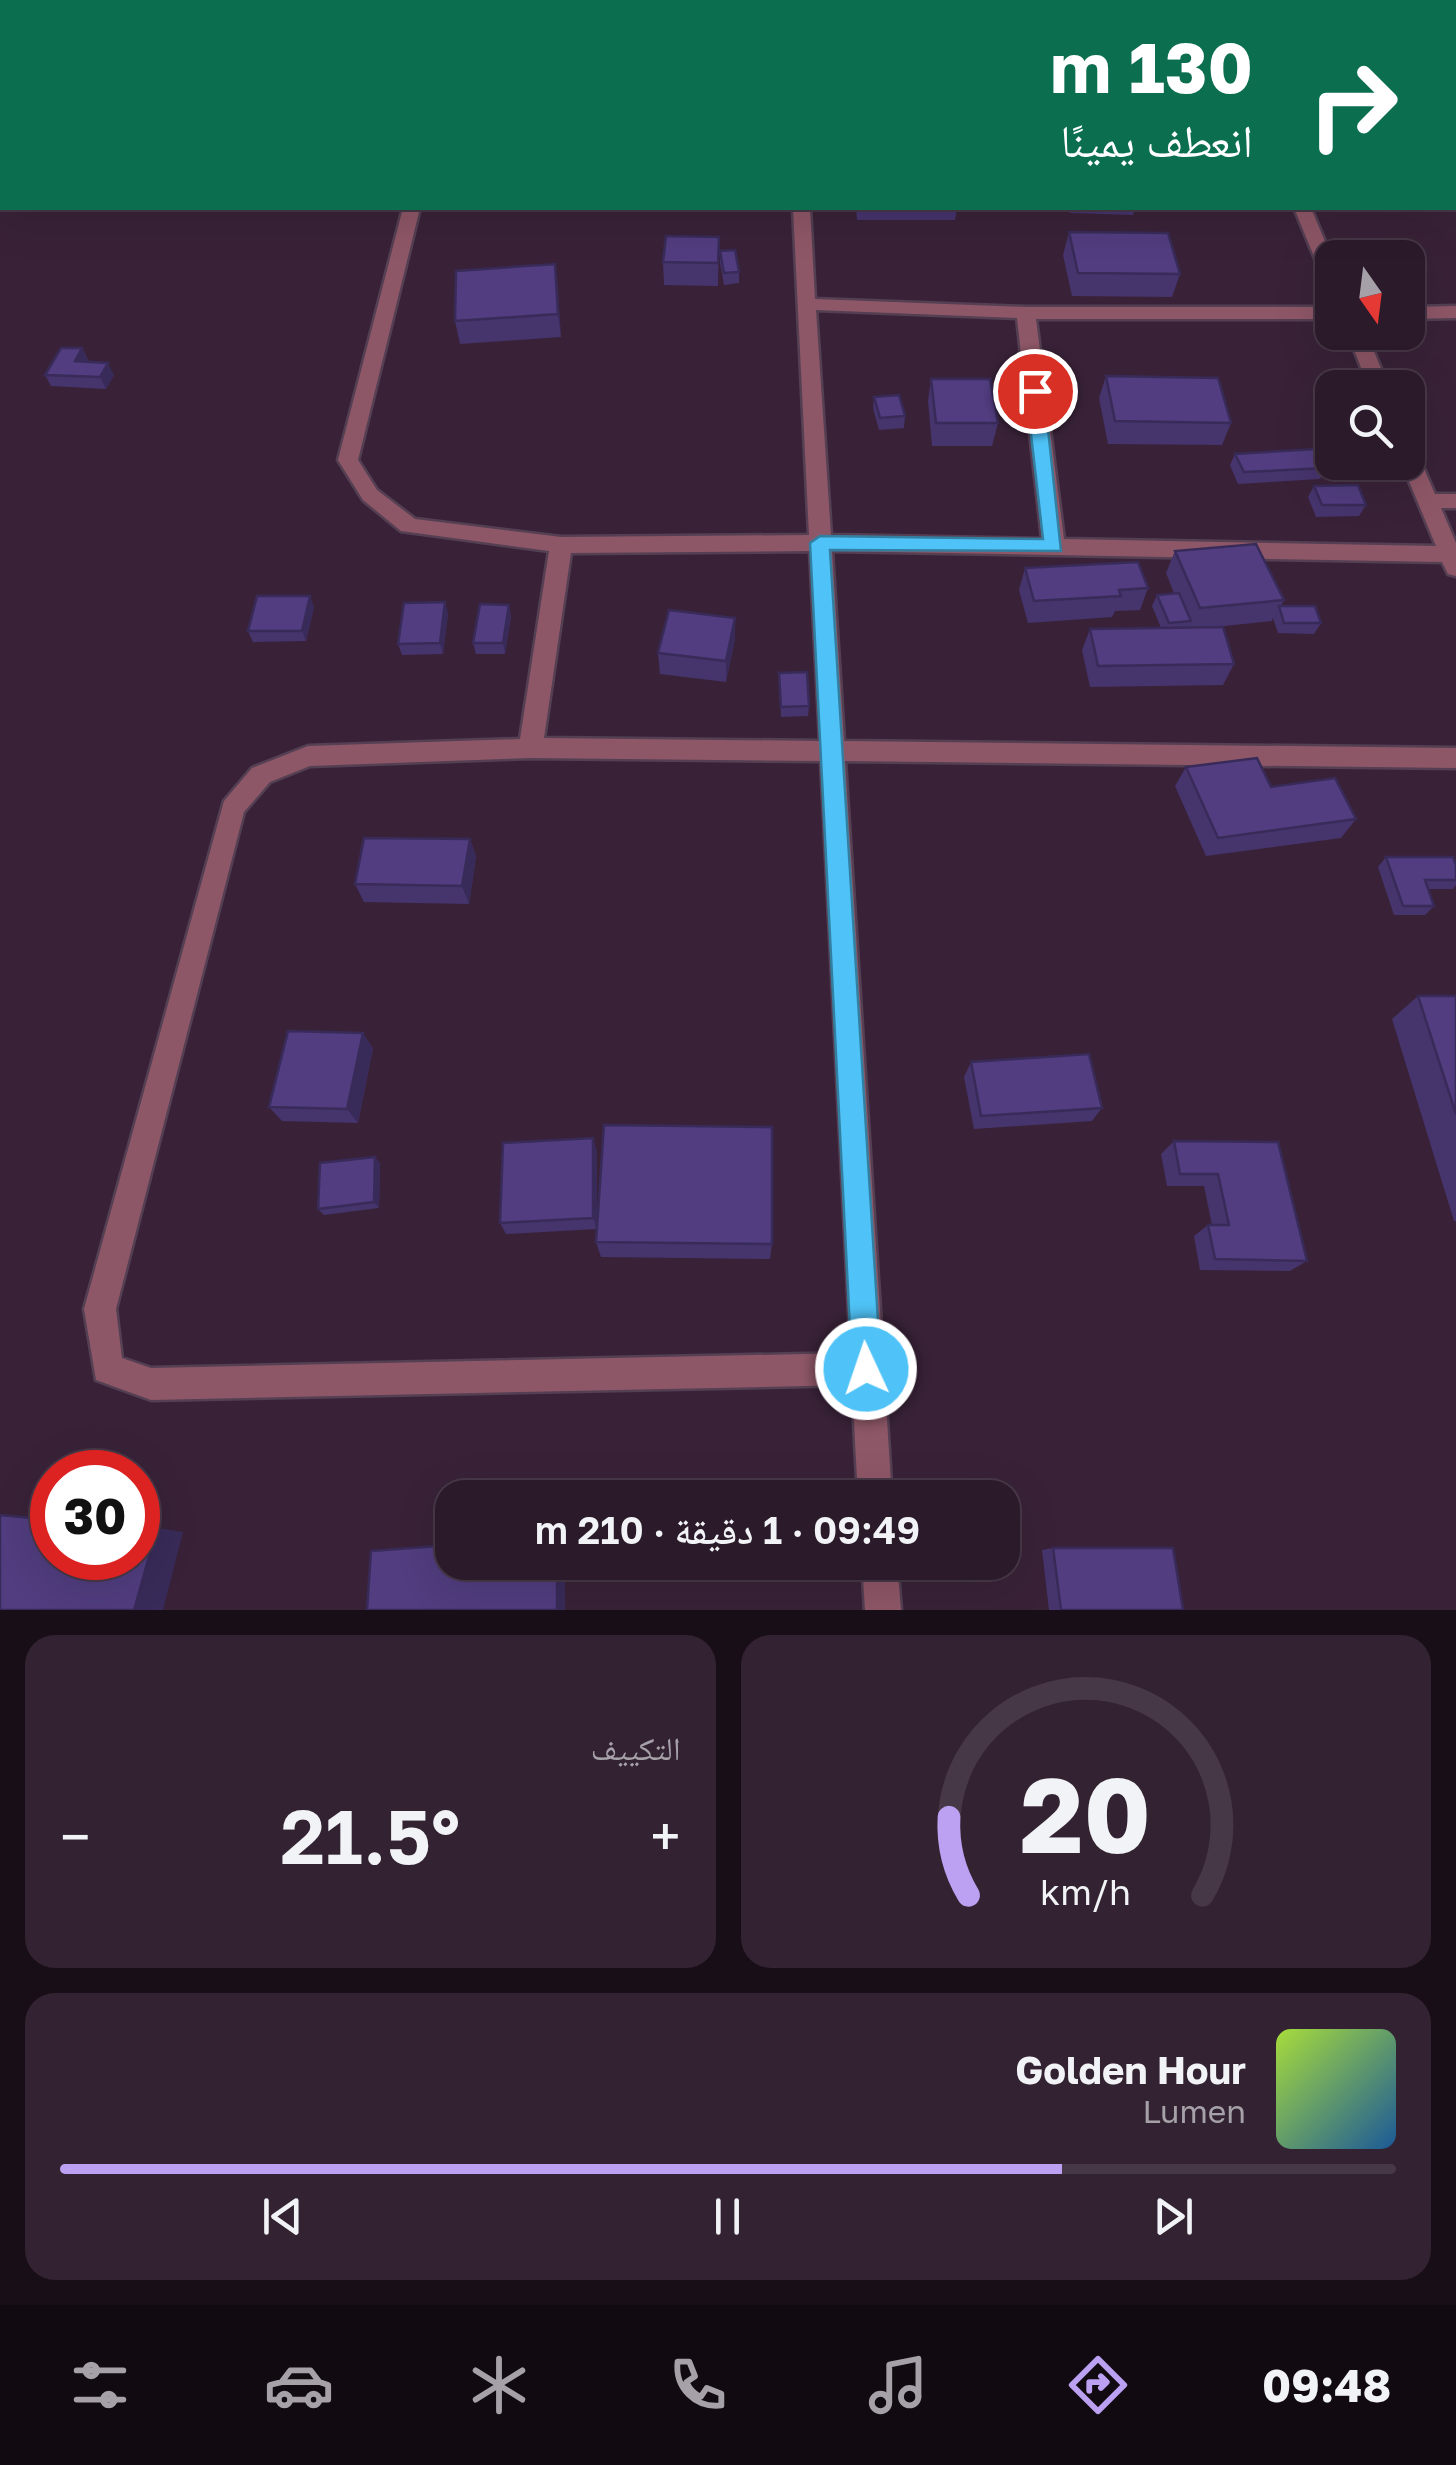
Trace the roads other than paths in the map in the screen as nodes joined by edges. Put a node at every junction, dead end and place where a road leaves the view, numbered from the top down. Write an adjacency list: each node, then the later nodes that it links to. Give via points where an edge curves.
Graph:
1 (410, 210): 14 (street, via 348,460 370,495 409,526)
2 (802, 210): 5 (street)
3 (1303, 210): 4 (street)
4 (1316, 240)
5 (804, 304): 8 (street); 13 (street)
6 (1456, 312): 7 (street)
7 (1425, 313)
8 (1026, 314): 9 (street); 15 (street)
9 (1315, 314)
10 (1418, 480): 11 (street)
11 (1427, 501): 12 (street); 16 (street)
12 (1456, 502)
13 (820, 543): 14 (street); 15 (street); 18 (street)
14 (561, 544): 17 (street)
15 (1054, 546): 16 (street)
16 (1453, 561)
17 (531, 748): 18 (street); 20 (street, via 308,756 261,774 233,808 100,1310 107,1370 151,1384)
18 (833, 751): 19 (street); 20 (street)
19 (1456, 758)
20 (866, 1369): 21 (street)
21 (874, 1480)
22 (881, 1580): 23 (street)
23 (883, 1610)

